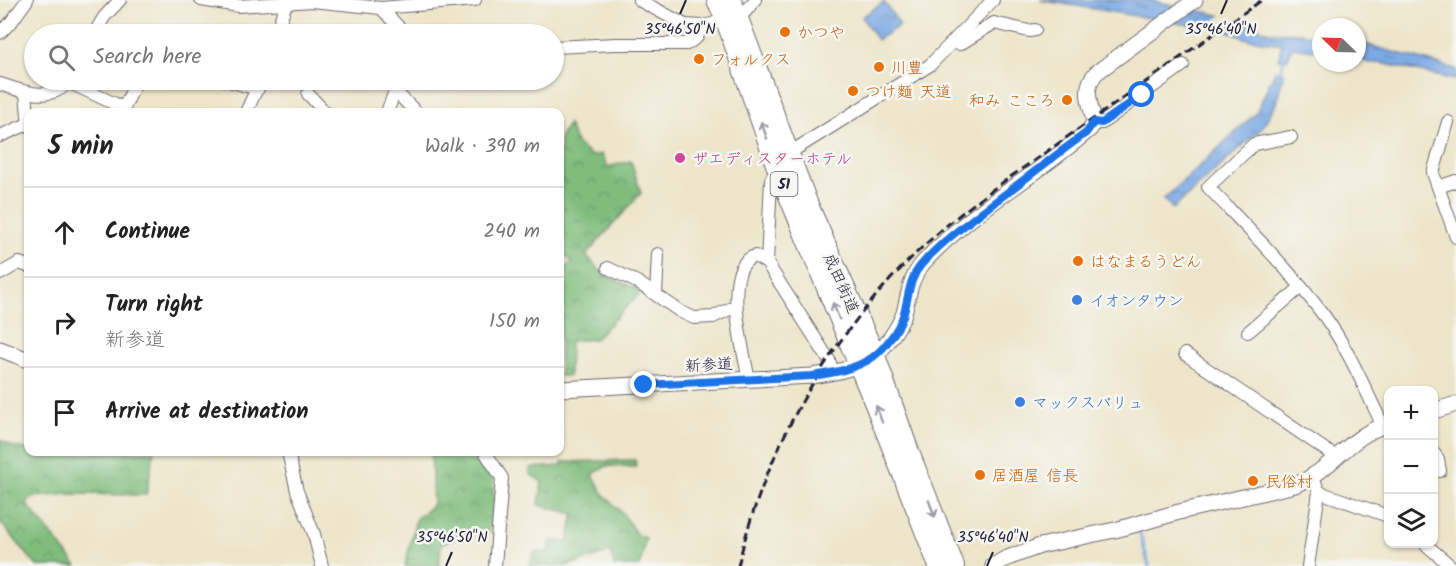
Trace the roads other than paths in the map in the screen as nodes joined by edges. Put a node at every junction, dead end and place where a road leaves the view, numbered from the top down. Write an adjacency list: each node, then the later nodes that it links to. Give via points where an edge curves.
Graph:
1 (27, 0): 19 (street)
2 (120, 0): 14 (street)
3 (201, 0): 11 (street, via 239,6)
4 (475, 0): 12 (street)
5 (639, 0): 17 (street, via 685,25)
6 (717, 0): 13 (highway, 成田街道 / 51)
7 (755, 0): 13 (street, via 745,12)
8 (993, 0): 20 (street)
9 (1195, 0): 38 (street, via 1091,78 1088,99)
10 (313, 1): 11 (street); 12 (street)
11 (286, 3): 15 (street)
12 (381, 8): 16 (street)
13 (732, 12): 17 (street); 43 (highway, 成田街道 / 51)
14 (100, 24)
15 (279, 24)
16 (396, 24)
17 (702, 26): 21 (street, via 697,37 687,44)
18 (1035, 30): 20 (street, via 994,23 960,44)
19 (0, 33)
20 (952, 43): 43 (street, via 921,72)
21 (564, 47)
22 (1183, 65): 38 (street, via 1102,123)
23 (0, 84): 29 (street)
24 (58, 90): 29 (street, via 43,94)
25 (87, 90): 32 (street)
26 (132, 90): 33 (street)
27 (257, 90): 34 (street)
28 (395, 91): 36 (street); 37 (street)
29 (26, 92): 31 (street)
30 (308, 94): 35 (street)
31 (27, 108)
32 (124, 108)
33 (124, 108)
34 (248, 108)
35 (321, 108)
36 (389, 108)
37 (412, 108)
38 (1094, 122): 59 (street, via 1086,133 960,229 922,264 911,281 898,326)
39 (1448, 122): 45 (street, via 1433,173)
40 (24, 126): 41 (street)
41 (0, 136)
42 (1291, 137): 52 (street, via 1254,144 1208,187)
43 (783, 161): 48 (street, via 772,175); 59 (highway, 成田街道 / 51, via 808,205)
44 (1456, 181): 45 (street)
45 (1438, 187): 46 (street)
46 (1456, 237)
47 (658, 254): 53 (street)
48 (767, 262): 54 (street, via 755,256 742,265); 60 (street, via 829,360)
49 (24, 265): 51 (street, via 19,263)
50 (608, 268): 53 (street)
51 (0, 273)
52 (1301, 287): 55 (street); 65 (street, via 1340,340)
53 (656, 294): 54 (street, via 694,318 713,317)
54 (736, 306): 61 (street)
55 (1248, 332)
56 (0, 349): 58 (street)
57 (1185, 354): 69 (street)
58 (24, 358)
59 (866, 360): 60 (street, 新参道); 78 (highway, 成田街道 / 51, one-way to 59); 79 (highway, 成田街道 / 51, one-way to 79, via 904,438)
60 (833, 373): 61 (street, 新参道)
61 (749, 380): 62 (street, 新参道)
62 (564, 389)
63 (1456, 404): 64 (street)
64 (1438, 410)
65 (1384, 421)
66 (1384, 426): 69 (street, via 1356,439)
67 (289, 456): 76 (street)
68 (488, 456): 77 (street, via 502,478)
69 (1336, 458): 72 (street)
70 (1438, 459): 71 (street)
71 (1440, 471)
72 (1312, 477): 73 (street); 80 (street, via 1295,485 1119,530 1040,546)
73 (1319, 492): 74 (street); 81 (street)
74 (1384, 514)
75 (1431, 548): 82 (street)
76 (322, 566)
77 (495, 566)
78 (939, 566)
79 (954, 566)
80 (993, 566)
81 (1308, 566)
82 (1451, 566)

